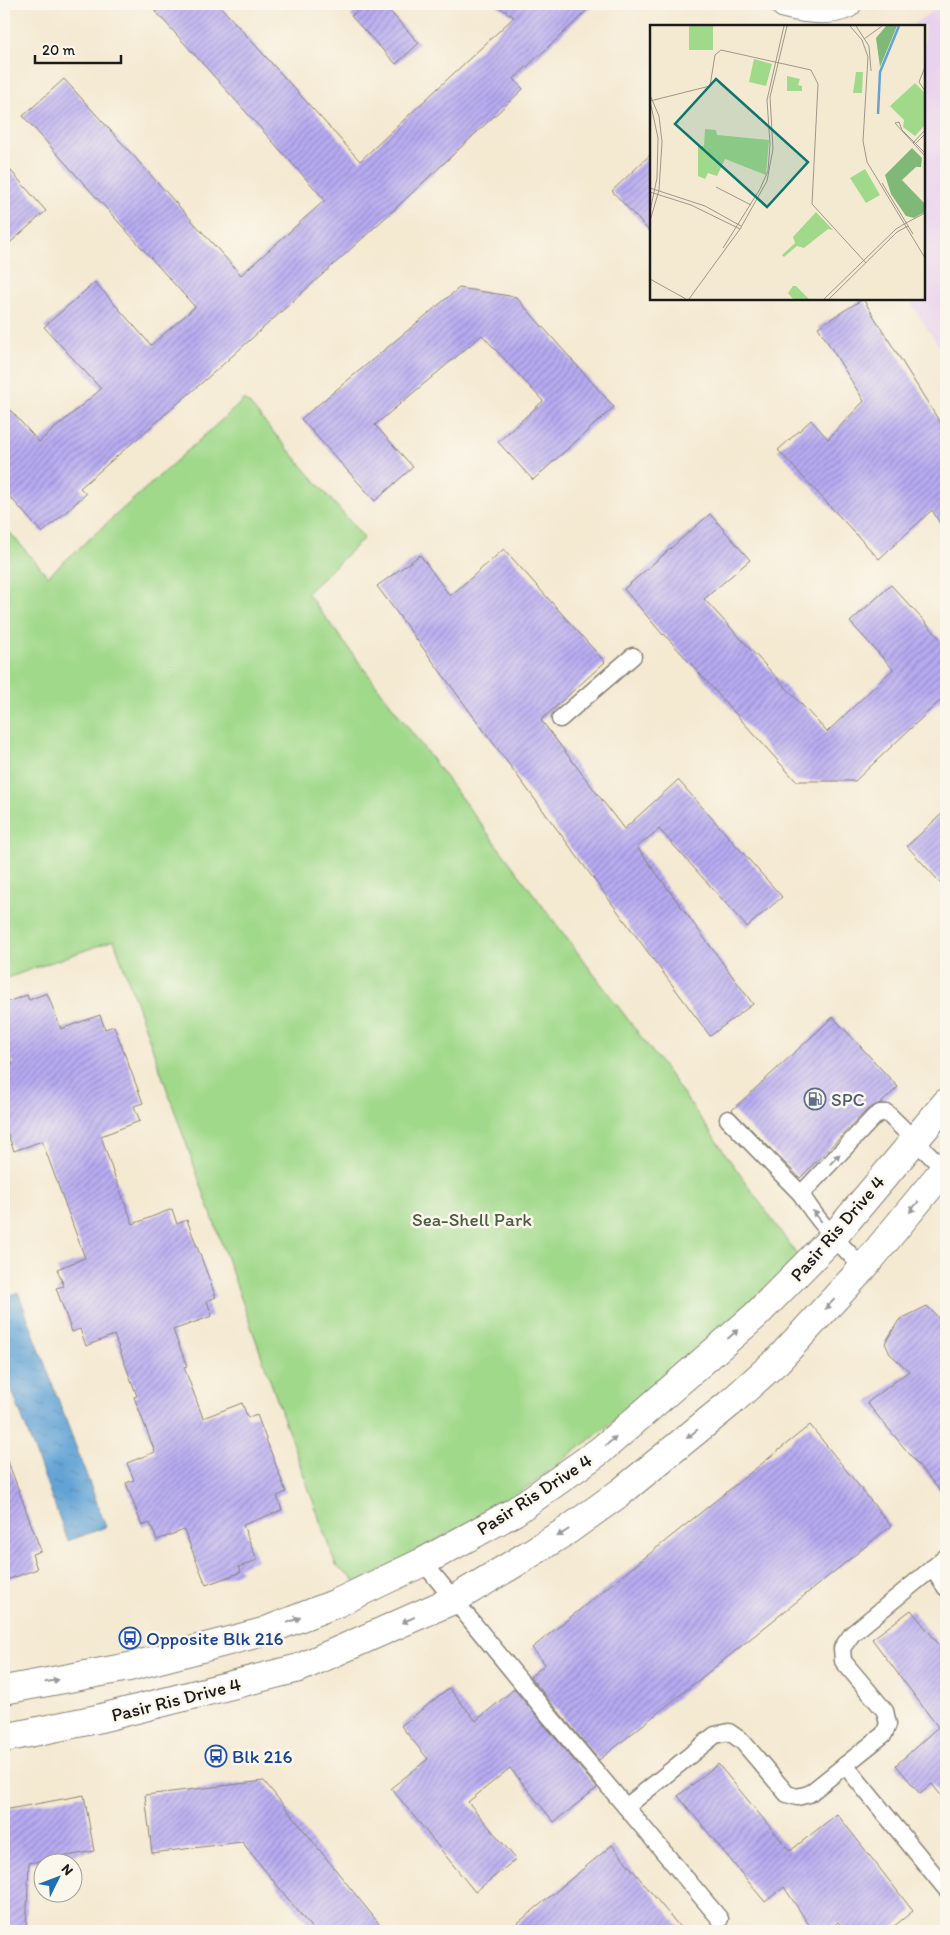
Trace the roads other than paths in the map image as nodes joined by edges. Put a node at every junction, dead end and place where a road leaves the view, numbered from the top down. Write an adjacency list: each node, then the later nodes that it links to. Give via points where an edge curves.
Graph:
1 (785, 4): 2 (street, via 802,8 837,8)
2 (847, 4)
3 (633, 656): 4 (lane)
4 (560, 719)
5 (946, 1103): 7 (street, Pasir Ris Drive 4)
6 (728, 1119): 9 (lane)
7 (913, 1140): 8 (lane); 9 (lane, one-way to 7, via 880,1113 887,1113); 10 (street, Pasir Ris Drive 4)
8 (945, 1168): 11 (street, Pasir Ris Drive 4, one-way to 11)
9 (801, 1194): 10 (lane, one-way to 9)
10 (834, 1236): 11 (lane); 13 (street, Pasir Ris Drive 4, one-way to 10, via 514,1512 601,1450 755,1316)
11 (863, 1268): 16 (street, Pasir Ris Drive 4, one-way to 16, via 778,1360 621,1492 568,1530)
12 (946, 1557): 14 (lane)
13 (423, 1562): 16 (lane); 17 (street, Pasir Ris Drive 4, one-way to 13, via 129,1667 262,1632 337,1603)
14 (932, 1568): 15 (lane); 19 (lane, via 852,1634 842,1648 843,1661 885,1712 888,1724 884,1734)
15 (946, 1588)
16 (453, 1600): 18 (street, Pasir Ris Drive 4, one-way to 18, via 299,1668 97,1719); 20 (lane)
17 (4, 1690)
18 (4, 1738)
19 (845, 1765): 20 (lane, via 808,1794 797,1797 787,1794 742,1741 729,1732 715,1735); 21 (lane)
20 (626, 1807): 22 (lane)
21 (946, 1889)
22 (720, 1919)

